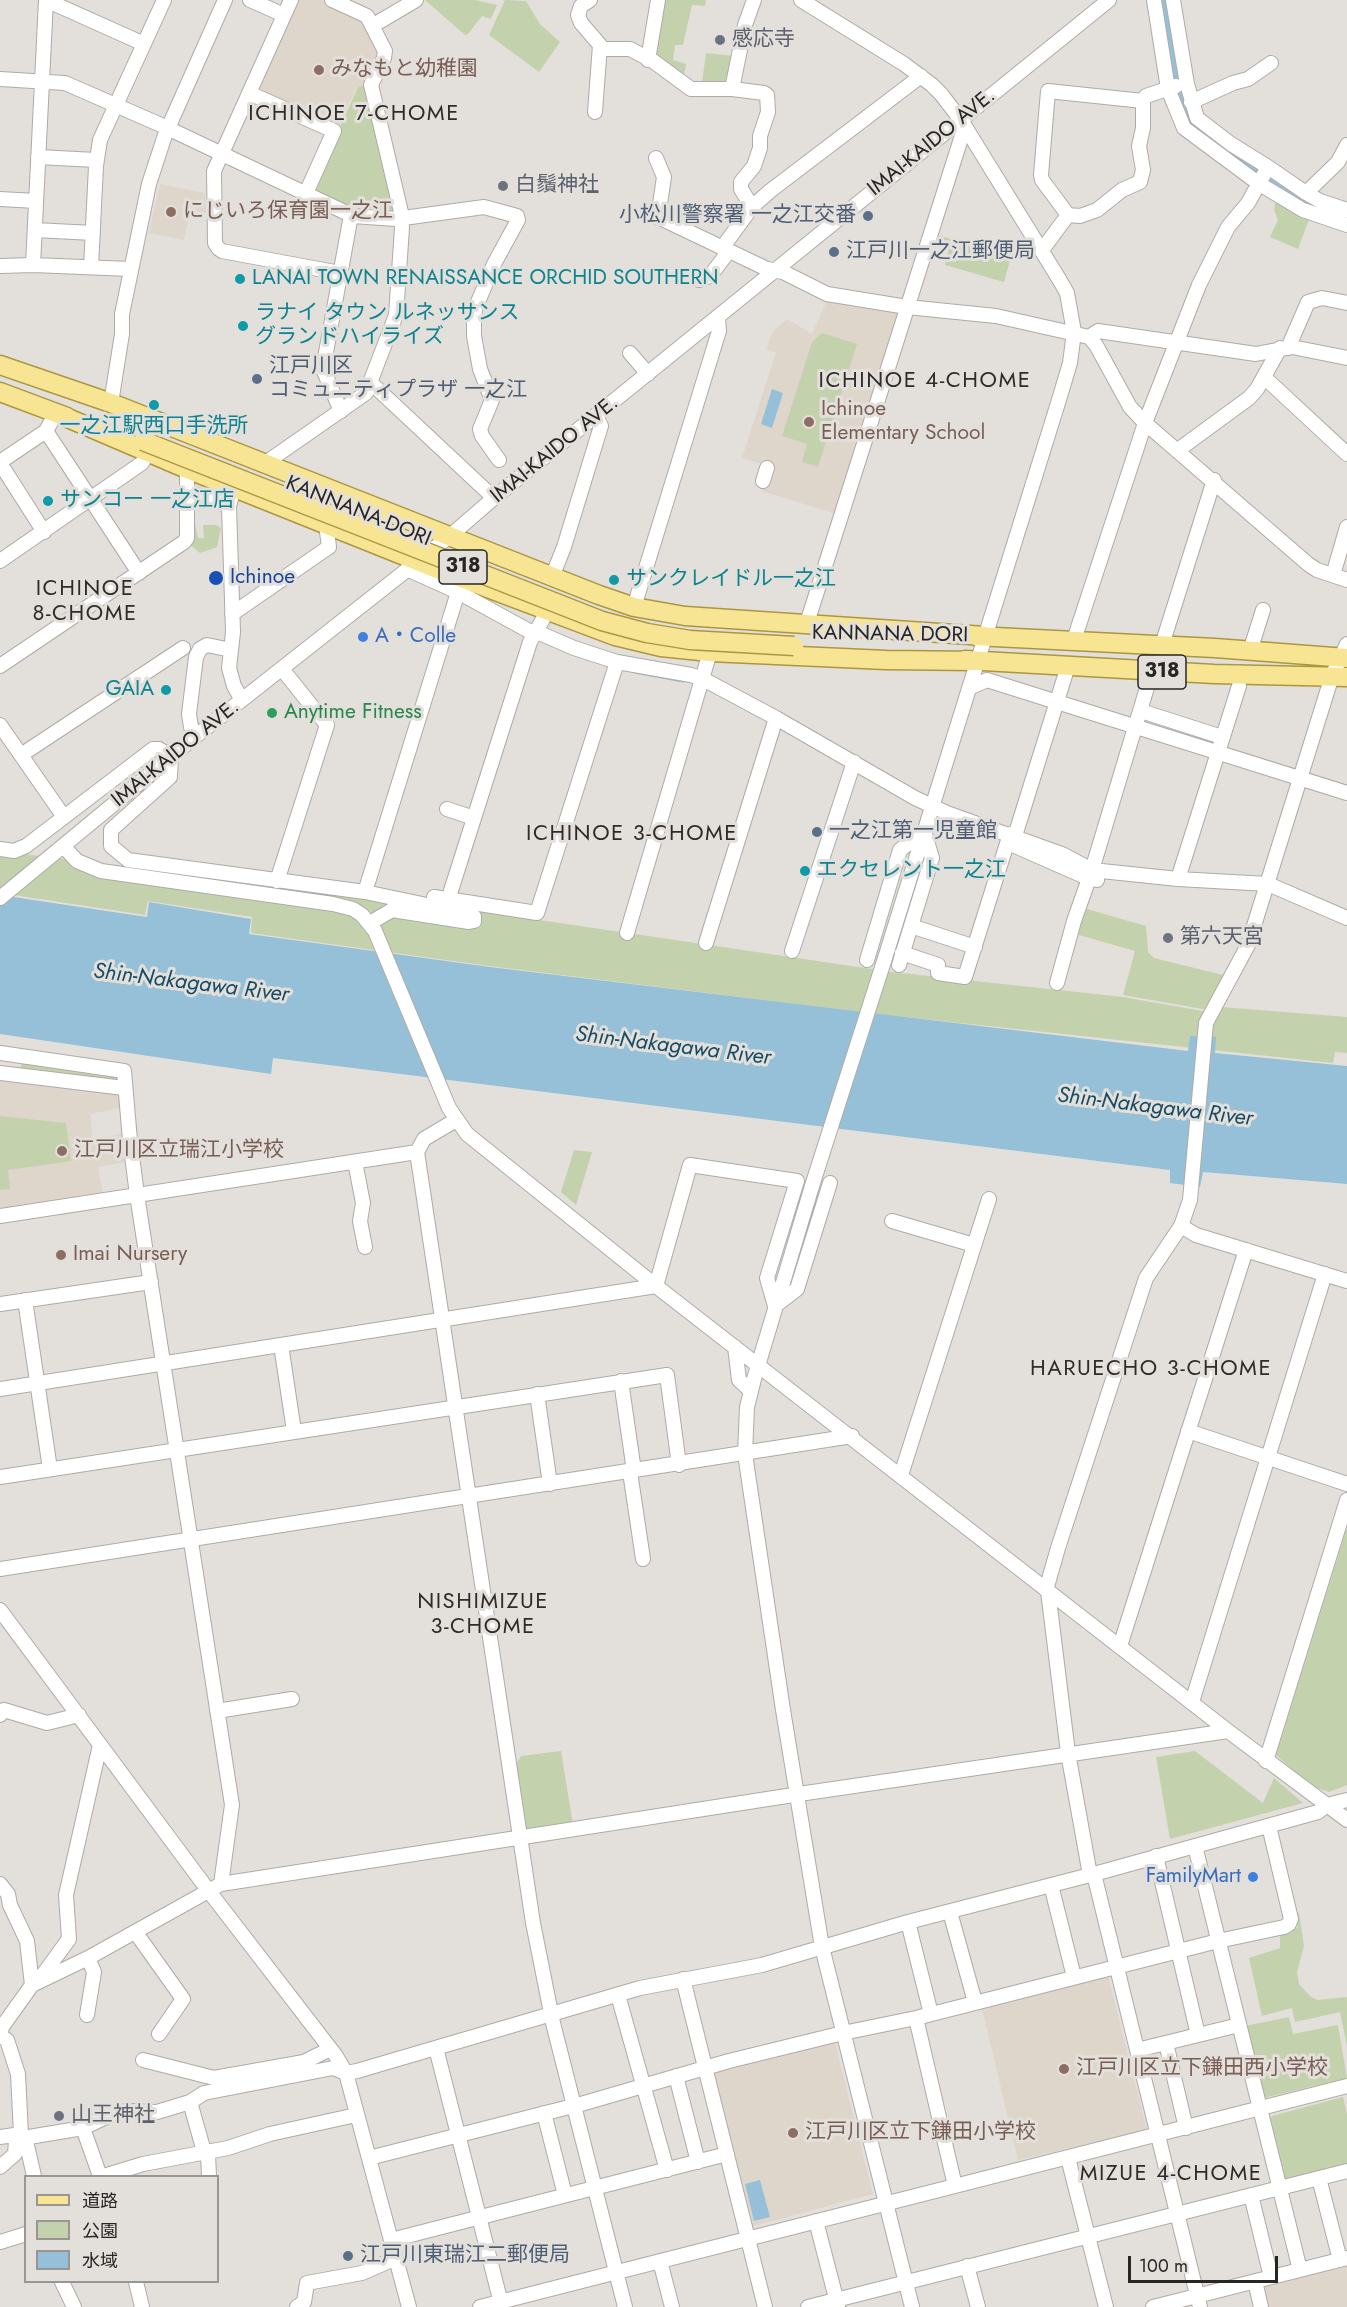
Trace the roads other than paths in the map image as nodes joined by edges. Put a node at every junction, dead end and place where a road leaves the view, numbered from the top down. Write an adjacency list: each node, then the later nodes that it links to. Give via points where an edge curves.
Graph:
1 (46, 0): 17 (street); 23 (street)
2 (164, 0): 17 (street)
3 (225, 0): 32 (street)
4 (250, 0): 15 (street)
5 (291, 0): 15 (street)
6 (332, 0): 16 (street, via 368,16)
7 (416, 0): 16 (street)
8 (590, 0): 18 (street, via 581,6 578,15)
9 (658, 0): 19 (street)
10 (754, 0): 25 (street)
11 (801, 0): 21 (street)
12 (1109, 0): 31 (street, IMAI-KAIDO AVE.)
13 (1154, 0): 24 (street)
14 (1173, 0): 24 (street)
15 (284, 15): 26 (street)
16 (372, 26): 47 (street, via 385,51 371,85)
17 (144, 44): 29 (street)
18 (600, 49): 19 (street, via 630,50); 30 (street)
19 (648, 60): 25 (street, via 691,89)
20 (1271, 63): 28 (street, via 1248,79)
21 (921, 76): 31 (street); 43 (street)
22 (0, 79): 23 (street)
23 (42, 81): 29 (street, via 65,83); 35 (street)
24 (1176, 86): 27 (street, via 1146,96); 28 (street); 38 (street, via 1185,128)
25 (732, 89): 43 (street, via 767,95 768,112 760,147 754,166 741,182)
26 (249, 93): 34 (street); 39 (street, via 334,131)
27 (1143, 101): 46 (street, via 1140,182 1122,190 1097,210 1080,216); 46 (street, via 1048,91 1041,175)
28 (1191, 102): 38 (street, via 1197,118)
29 (116, 105): 32 (street); 37 (street, via 100,140)
30 (595, 112)
31 (963, 123): 52 (street); 57 (street, IMAI-KAIDO AVE.); 61 (street)
32 (168, 129): 34 (street); 56 (street, via 149,184)
33 (1347, 146): 40 (street, via 1338,162)
34 (222, 154): 39 (street); 58 (street, via 214,171 218,248)
35 (38, 157): 37 (street); 42 (street)
36 (656, 158): 51 (street, via 664,177 658,217)
37 (96, 160): 50 (street)
38 (1263, 175): 40 (street); 48 (street, via 1304,210); 65 (street, via 1248,203 1228,227)
39 (306, 193): 45 (street)
40 (1306, 193): 44 (street)
41 (0, 200): 42 (street)
42 (36, 201): 49 (street)
43 (752, 207): 51 (street)
44 (1347, 210)
45 (351, 215): 47 (street); 58 (street)
46 (1068, 215): 52 (street)
47 (401, 218): 72 (street, via 396,315); 83 (street, via 484,207 517,216 474,318 480,369 492,400 480,429)
48 (1347, 225)
49 (35, 230): 50 (street); 53 (street)
50 (93, 233): 55 (street)
51 (725, 249): 57 (street); 59 (street, via 710,276)
52 (1042, 250): 63 (street, via 1067,292)
53 (33, 265): 54 (street); 55 (street)
54 (0, 266)
55 (91, 267): 56 (street)
56 (130, 269): 74 (street)
57 (774, 271): 61 (street, via 827,294); 62 (street, IMAI-KAIDO AVE.)
58 (340, 273): 75 (street, via 323,369)
59 (699, 280)
60 (1347, 303): 66 (street, via 1322,298 1308,303)
61 (907, 307): 63 (street, via 996,316); 108 (street)
62 (718, 318): 70 (street, IMAI-KAIDO AVE.); 104 (street, via 719,331)
63 (1074, 332): 64 (street); 110 (street, via 1070,363)
64 (1089, 337): 65 (street, via 1098,331); 78 (street, via 1130,407)
65 (1177, 341): 66 (street, via 1256,354); 78 (street)
66 (1284, 348): 68 (street); 71 (street)
67 (630, 353): 70 (street)
68 (1347, 358)
69 (0, 365): 74 (main road); 80 (main road, KANNANA-DORI / 318, via 78,401)
70 (648, 374): 77 (street, IMAI-KAIDO AVE.)
71 (1264, 377): 81 (street, via 1249,399); 82 (street)
72 (370, 382): 75 (street, via 366,393); 90 (street)
73 (0, 392): 76 (main road, KANNANA-DORI / 318)
74 (111, 403): 85 (main road)
75 (340, 411): 85 (street)
76 (56, 413): 79 (street); 80 (main road, KANNANA-DORI / 318)
77 (596, 416): 90 (street, IMAI-KAIDO AVE.); 101 (street, via 602,426)
78 (1145, 423): 81 (street); 111 (street)
79 (46, 432): 84 (street); 91 (street)
80 (146, 441): 86 (main road); 91 (street, via 142,463); 108 (main road, KANNANA-DORI / 318, bridge, via 602,621 679,638)
81 (1178, 450): 87 (street)
82 (1347, 454)
83 (499, 460)
84 (0, 462): 95 (street)
85 (264, 464): 96 (main road)
86 (187, 469): 88 (main road); 89 (street)
87 (1214, 480): 100 (street, via 1308,564); 112 (street)
88 (234, 488): 92 (street); 93 (main road)
89 (186, 491): 92 (street); 99 (street, via 187,538)
90 (494, 498): 96 (street, IMAI-KAIDO AVE.)
91 (91, 499): 95 (street); 99 (street)
92 (229, 506): 107 (street)
93 (326, 524): 98 (main road); 107 (street, via 326,549)
94 (1347, 527): 100 (street)
95 (44, 532): 97 (street)
96 (450, 536): 98 (street, IMAI-KAIDO AVE.); 101 (main road)
97 (0, 561)
98 (412, 565): 103 (street); 106 (main road); 122 (street, IMAI-KAIDO AVE.)
99 (139, 573): 119 (street)
100 (1333, 575): 102 (street)
101 (552, 577): 104 (main road)
102 (1347, 580)
103 (458, 592): 109 (street); 154 (street)
104 (634, 607): 108 (main road)
105 (1263, 610): 115 (street)
106 (547, 612): 109 (street); 116 (main road, via 637,642)
107 (232, 614): 114 (street)
108 (799, 634): 110 (main road, KANNANA DORI / 318); 118 (main road, 318)
109 (534, 635): 121 (street); 145 (street)
110 (985, 636): 111 (main road, 318); 118 (street)
111 (1074, 640): 112 (main road, 318)
112 (1162, 645): 115 (main road, 318)
113 (183, 648): 137 (street)
114 (231, 650): 128 (street, via 230,675); 134 (street, via 207,645 196,657 189,714)
115 (1250, 651): 117 (main road, 318)
116 (710, 652): 118 (main road); 125 (street)
117 (1344, 653): 124 (street)
118 (977, 661): 120 (main road, 318); 127 (street)
119 (0, 666)
120 (1068, 666): 123 (main road, 318); 129 (street)
121 (615, 667): 125 (street, via 691,675); 156 (street, via 537,913)
122 (282, 669): 128 (street, IMAI-KAIDO AVE.); 152 (street, via 327,725)
123 (1152, 671): 124 (main road, 318); 130 (street)
124 (1340, 676): 140 (street)
125 (702, 684): 131 (street); 160 (street)
126 (1239, 686): 135 (street)
127 (969, 688): 129 (street, via 987,680); 143 (street)
128 (242, 700): 134 (street, IMAI-KAIDO AVE.)
129 (1057, 702): 133 (street); 147 (street)
130 (1141, 711): 133 (street); 135 (street)
131 (775, 722): 139 (street, via 820,754); 161 (street)
132 (0, 724): 137 (street)
133 (1136, 727): 136 (street); 150 (street)
134 (195, 736): 138 (street, IMAI-KAIDO AVE.)
135 (1222, 737): 136 (street)
136 (1217, 752): 140 (street); 151 (street)
137 (21, 755): 144 (street)
138 (171, 757): 144 (street, via 153,749); 148 (street, IMAI-KAIDO AVE.); 152 (street, via 170,777 111,830 111,846 128,860)
139 (853, 766): 143 (street); 163 (street)
140 (1302, 778): 141 (street); 153 (street)
141 (1347, 793)
142 (447, 809): 145 (street)
143 (930, 812): 146 (street); 147 (street)
144 (64, 817): 149 (street, via 26,846 14,851)
145 (474, 818): 156 (street)
146 (924, 831): 158 (street, via 932,858); 164 (street, via 900,850); 187 (street, bridge)
147 (1011, 838): 150 (street, via 1062,854); 162 (street)
148 (63, 846): 155 (street, IMAI-KAIDO AVE.); 159 (street, via 77,861 101,871 333,904 353,909)
149 (0, 849)
150 (1090, 874): 151 (street); 153 (street, via 1150,885); 165 (street)
151 (1178, 879): 153 (street)
152 (278, 881): 154 (street)
153 (1267, 889): 157 (street); 177 (street, via 1248,945 1206,1023 1190,1200)
154 (365, 892): 156 (street, via 375,888); 159 (street, via 474,917 469,922 392,910)
155 (0, 898)
156 (448, 900)
157 (1346, 922)
158 (910, 926): 162 (street); 162 (street, via 900,959 938,965 938,973 965,977)
159 (372, 927): 169 (street)
160 (627, 933)
161 (706, 943)
162 (975, 947)
163 (792, 951)
164 (867, 960)
165 (1057, 983)
166 (0, 1053): 168 (street, via 124,1071)
167 (0, 1073): 168 (street)
168 (124, 1088): 173 (street)
169 (453, 1114): 170 (street, via 424,1139); 184 (street, via 478,1144)
170 (417, 1152): 171 (street); 188 (street)
171 (355, 1162): 173 (street); 179 (street, via 363,1203 360,1221)
172 (830, 1183): 187 (street, via 797,1289)
173 (137, 1195): 175 (street); 183 (street)
174 (989, 1199): 178 (street)
175 (0, 1216)
176 (892, 1221): 178 (street)
177 (1181, 1226): 180 (street, via 1196,1235); 217 (street, via 1146,1278)
178 (974, 1245): 208 (street)
179 (365, 1247)
180 (1246, 1250): 181 (street); 200 (street)
181 (1325, 1274): 182 (street); 204 (street)
182 (1347, 1281)
183 (151, 1282): 185 (street); 191 (street)
184 (656, 1286): 187 (street, via 690,1165 797,1181 767,1278); 188 (street); 190 (street)
185 (25, 1300): 186 (street); 194 (street)
186 (0, 1304)
187 (775, 1306): 192 (street)
188 (443, 1320): 189 (street); 198 (street)
189 (281, 1345): 191 (street); 199 (street)
190 (735, 1347): 192 (street); 196 (street, via 739,1380)
191 (164, 1364): 194 (street); 202 (street)
192 (758, 1364): 196 (street); 201 (street)
193 (621, 1381): 197 (street); 205 (street, via 667,1375); 207 (street)
194 (37, 1383): 195 (street); 206 (street)
195 (0, 1389)
196 (751, 1391): 203 (street)
197 (537, 1394): 198 (street); 210 (street)
198 (456, 1406): 199 (street); 212 (street)
199 (294, 1431): 202 (street)
200 (1188, 1431): 204 (street); 219 (street)
201 (852, 1436): 203 (street); 208 (street)
202 (177, 1449): 206 (street); 214 (street)
203 (745, 1454): 205 (street); 229 (street)
204 (1268, 1457): 211 (street); 221 (street)
205 (679, 1465): 207 (street)
206 (50, 1469): 209 (street)
207 (632, 1472): 210 (street); 215 (street)
208 (901, 1475): 217 (street)
209 (0, 1477)
210 (550, 1484): 212 (street)
211 (1347, 1484)
212 (470, 1497): 214 (street); 234 (street)
213 (1347, 1500): 228 (street)
214 (191, 1540): 216 (street); 222 (street)
215 (643, 1559)
216 (0, 1569)
217 (1047, 1590): 219 (street); 227 (street)
218 (0, 1610): 224 (street)
219 (1120, 1646): 221 (street)
220 (292, 1699): 222 (street)
221 (1192, 1702): 225 (street)
222 (217, 1711): 240 (street, via 232,1805)
223 (0, 1715): 224 (street, via 4,1710 47,1723)
224 (79, 1715): 226 (street)
225 (1228, 1731): 227 (street); 228 (street)
226 (100, 1745): 240 (street); 251 (street, via 66,1895 69,1939)
227 (1068, 1753): 229 (street); 237 (street)
228 (1266, 1761): 231 (street)
229 (798, 1794): 234 (street); 245 (street)
230 (1347, 1800): 231 (street)
231 (1327, 1805): 232 (street); 233 (street, via 1318,1812)
232 (1347, 1820)
233 (1269, 1826): 235 (street); 244 (street, via 1289,1924)
234 (520, 1837): 240 (street); 256 (street)
235 (1195, 1846): 236 (street); 244 (street)
236 (1156, 1856): 237 (street); 246 (street)
237 (1092, 1875): 239 (street); 248 (street)
238 (0, 1884): 251 (street, via 27,1941)
239 (1051, 1885): 241 (street); 249 (street)
240 (214, 1887): 243 (street); 265 (street)
241 (950, 1912): 242 (street); 253 (street)
242 (908, 1922): 245 (street); 254 (street)
243 (136, 1932): 247 (street); 260 (street, via 183,1999)
244 (1218, 1941): 246 (street); 258 (street)
245 (822, 1947): 250 (street, via 762,1965); 259 (street)
246 (1178, 1951): 248 (street); 261 (street)
247 (88, 1958): 251 (street); 255 (street, via 94,1972)
248 (1116, 1967): 249 (street); 266 (street)
249 (1074, 1977): 253 (street)
250 (683, 1979): 252 (street); 268 (street)
251 (35, 1984): 262 (street, via 2,2027)
252 (618, 1995): 256 (street); 271 (street)
253 (975, 2002): 254 (street)
254 (931, 2014): 257 (street)
255 (87, 2015)
256 (551, 2015): 264 (street); 274 (street)
257 (916, 2018): 259 (street); 297 (street)
258 (1239, 2025): 261 (street); 275 (street)
259 (843, 2033): 268 (street); 302 (street)
260 (159, 2034)
261 (1198, 2035): 263 (street)
262 (0, 2036): 282 (street, via 7,2040 18,2074)
263 (1166, 2043): 266 (street); 279 (street)
264 (436, 2048): 269 (street); 280 (street)
265 (330, 2049): 267 (street, via 304,2062 214,2078); 269 (street)
266 (1137, 2050): 281 (street)
267 (143, 2060)
268 (705, 2068): 270 (street); 285 (street)
269 (346, 2073): 273 (street, via 333,2068 204,2093); 277 (street)
270 (676, 2076): 271 (street); 288 (street)
271 (644, 2086): 274 (street); 290 (street)
272 (1347, 2086): 275 (street)
273 (190, 2102): 278 (street, via 157,2112 126,2111); 284 (street)
274 (574, 2105): 276 (street); 298 (street)
275 (1259, 2109): 279 (street); 299 (street)
276 (544, 2113): 280 (street); 300 (street)
277 (356, 2115): 284 (street); 286 (street)
278 (83, 2128): 282 (street); 293 (street)
279 (1186, 2128): 281 (street)
280 (459, 2135): 286 (street); 304 (street)
281 (1158, 2135): 287 (street); 303 (street)
282 (22, 2136): 283 (street); 289 (street, via 16,2140 15,2154); 292 (street)
283 (0, 2137)
284 (206, 2151): 294 (street); 295 (street)
285 (727, 2154): 288 (street); 308 (street)
286 (369, 2158): 309 (street)
287 (1068, 2158): 297 (street); 307 (street)
288 (698, 2162): 290 (street)
289 (0, 2167)
290 (667, 2170): 298 (street)
291 (1347, 2171): 296 (street)
292 (34, 2175)
293 (102, 2175)
294 (105, 2175)
295 (209, 2175)
296 (1319, 2178): 299 (street); 312 (street)
297 (955, 2186): 302 (street)
298 (595, 2188): 300 (street); 316 (street)
299 (1279, 2188): 301 (street); 315 (street)
300 (566, 2195): 304 (street)
301 (1251, 2195): 303 (street); 317 (street)
302 (885, 2203): 305 (street); 319 (street)
303 (1177, 2214): 307 (street); 322 (street)
304 (480, 2218): 309 (street); 324 (street)
305 (816, 2221): 308 (street); 323 (street)
306 (24, 2235): 310 (street)
307 (1087, 2236): 314 (street); 336 (street)
308 (748, 2239): 313 (street); 332 (street)
309 (391, 2240): 311 (street)
310 (0, 2241)
311 (396, 2258): 327 (street, via 362,2273 307,2283 304,2302); 328 (street)
312 (1344, 2259): 315 (street)
313 (660, 2261): 316 (street); 331 (street)
314 (967, 2266): 319 (street); 335 (street)
315 (1300, 2270): 317 (street)
316 (616, 2272): 324 (street); 330 (street)
317 (1271, 2277): 318 (street)
318 (1255, 2281): 322 (street); 338 (street)
319 (905, 2282): 323 (street); 334 (street)
320 (62, 2283): 325 (street)
321 (136, 2283): 326 (street)
322 (1199, 2301): 337 (street)
323 (837, 2303): 333 (street)
324 (502, 2304): 329 (street)
325 (74, 2307)
326 (142, 2307)
327 (297, 2307)
328 (409, 2307)
329 (480, 2307)
330 (625, 2307)
331 (672, 2307)
332 (765, 2307)
333 (808, 2307)
334 (912, 2307)
335 (978, 2307)
336 (1106, 2307)
337 (1153, 2307)
338 (1261, 2307)

